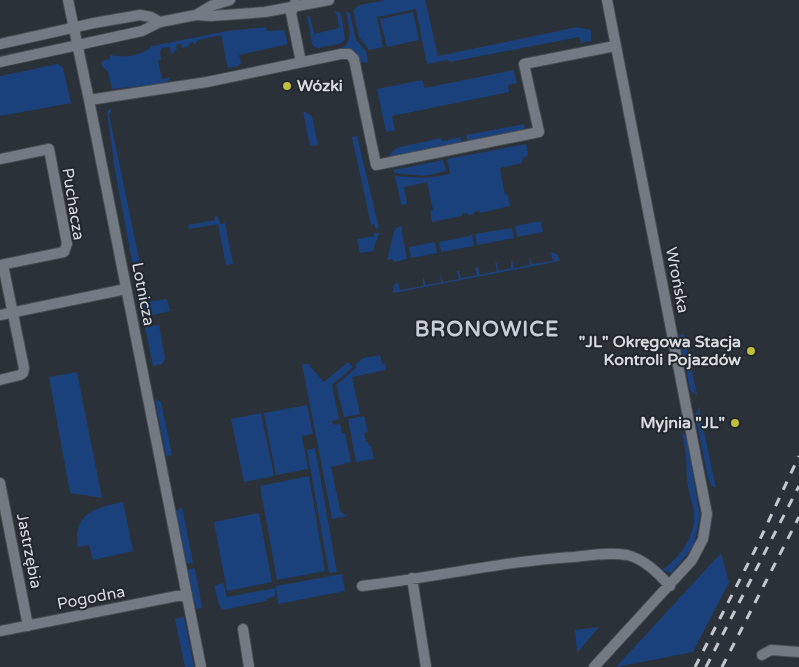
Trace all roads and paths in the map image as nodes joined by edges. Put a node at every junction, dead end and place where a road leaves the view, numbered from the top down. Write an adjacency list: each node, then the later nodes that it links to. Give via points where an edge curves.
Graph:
1 (68, 0): 8 (street, Lotnicza)
2 (230, 0): 6 (street)
3 (329, 0): 5 (street)
4 (607, 0): 11 (street, Wrońska)
5 (294, 4): 6 (street, via 265,12); 13 (street, via 291,13)
6 (196, 15): 7 (street)
7 (160, 22): 8 (street, via 140,15); 10 (street, via 142,31)
8 (73, 27): 9 (street); 10 (street, Lotnicza)
9 (0, 44)
10 (77, 45): 12 (street); 14 (street, Lotnicza)
11 (615, 46): 13 (street, via 524,64 539,132 376,165 354,59 345,54); 24 (street, Wrońska, via 707,508 700,547)
12 (0, 62)
13 (301, 62): 14 (street, via 207,82)
14 (89, 100): 17 (street, Lotnicza)
15 (0, 159): 16 (street, Puchacza, via 49,149 67,244 64,252)
16 (2, 265): 18 (street, Puchacza)
17 (126, 289): 18 (street); 25 (street, Lotnicza)
18 (14, 312): 19 (street); 20 (street, via 24,373)
19 (0, 315)
20 (0, 380)
21 (0, 483): 26 (street, Jastrzębia)
22 (412, 578): 23 (street); 24 (street, via 526,561 617,554 643,562); 33 (street)
23 (362, 586)
24 (670, 586): 34 (street, Wrońska)
25 (187, 594): 26 (street, Pogodna); 31 (street, Lotnicza)
26 (28, 626): 28 (street, Pogodna)
27 (243, 629): 32 (street)
28 (0, 631)
29 (799, 652): 30 (street, via 771,650)
30 (762, 654)
31 (202, 667)
32 (249, 667)
33 (426, 667)
34 (594, 667)

